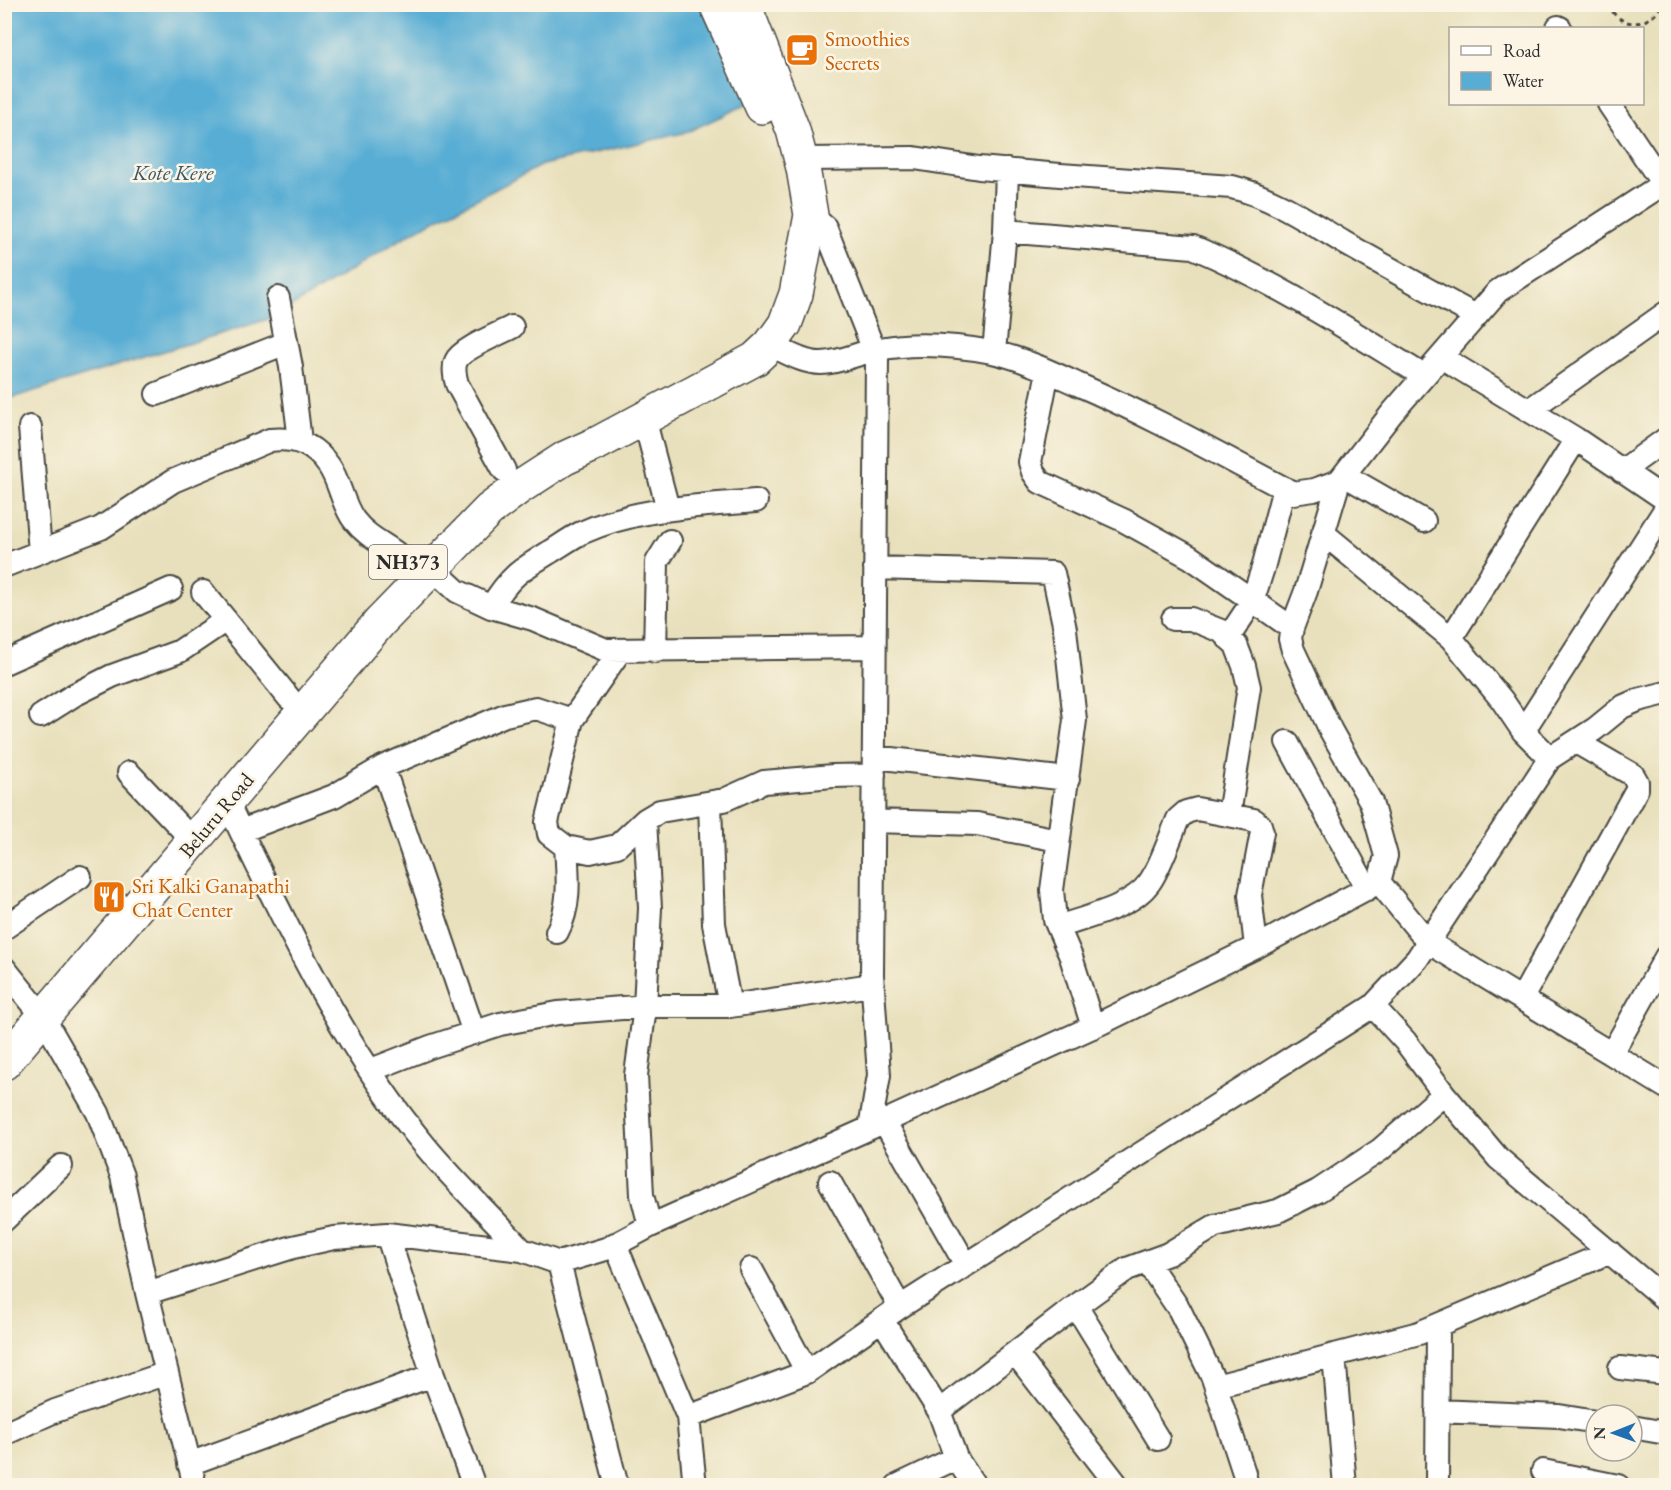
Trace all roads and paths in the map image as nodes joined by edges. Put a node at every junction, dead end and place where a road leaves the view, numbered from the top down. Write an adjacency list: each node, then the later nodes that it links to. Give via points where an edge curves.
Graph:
1 (716, 4): 29 (highway, NH373, via 785,161 792,195 790,237 772,304 750,335 734,346)
2 (744, 4): 6 (highway, NH373)
3 (1608, 4): 4 (path, via 1613,16 1634,23 1653,16)
4 (1663, 4)
5 (1610, 105): 8 (street)
6 (801, 159): 7 (street, via 914,158); 9 (highway, NH373)
7 (1007, 170): 10 (street); 13 (street, via 1254,192)
8 (1665, 183): 13 (street, via 1498,291)
9 (811, 215): 16 (highway, NH373, via 796,294 785,324); 17 (street, via 825,227)
10 (1005, 231): 18 (street); 21 (street, via 1193,247 1334,321)
11 (278, 298): 15 (street)
12 (1666, 313): 23 (street)
13 (1476, 316): 19 (street)
14 (512, 327): 29 (street, via 460,354 455,363 457,384)
15 (286, 343): 22 (street); 28 (street)
16 (770, 345): 17 (street, via 801,360 819,363); 24 (highway, NH373, via 755,359)
17 (874, 350): 18 (street, via 904,346); 43 (street)
18 (994, 352): 20 (street)
19 (1441, 357): 21 (street); 23 (street)
20 (1048, 371): 32 (street, via 1110,398); 46 (street, via 1030,462 1040,482 1123,520 1190,557)
21 (1424, 376): 31 (street)
22 (157, 394)
23 (1529, 410): 26 (street)
24 (644, 418): 36 (street); 42 (highway, NH373, via 565,458 517,489)
25 (30, 427): 40 (street)
26 (1576, 439): 30 (street); 52 (street)
27 (1666, 440): 30 (street)
28 (300, 441): 40 (street, via 270,440 172,481 101,528); 42 (street, via 329,466 354,519 369,536)
29 (504, 470): 42 (highway, NH373)
30 (1622, 471): 33 (street)
31 (1342, 478): 32 (street, via 1302,493); 37 (street); 38 (street)
32 (1284, 488): 46 (street)
33 (1666, 500)
34 (756, 501): 36 (street)
35 (1666, 508): 61 (street)
36 (668, 509): 47 (street, via 580,534 519,570)
37 (1424, 521)
38 (1323, 533): 50 (street); 52 (street)
39 (670, 541): 55 (street, via 657,562)
40 (40, 552): 41 (street)
41 (4, 566)
42 (420, 566): 47 (street, via 457,591); 58 (highway, NH373); 69 (highway, Beluru Road / NH373, via 380,622)
43 (874, 568): 53 (street); 68 (street, via 1053,573 1065,629 1075,720)
44 (171, 589): 56 (street)
45 (203, 592): 49 (street)
46 (1252, 602): 50 (street); 51 (street)
47 (491, 607): 54 (street, via 533,618 606,650)
48 (1173, 619): 51 (street, via 1191,619 1221,631)
49 (226, 620): 58 (street); 59 (street, via 180,651 112,676)
50 (1292, 628): 79 (street, via 1293,650 1331,731 1371,802 1386,856)
51 (1228, 638): 71 (street, via 1236,645 1245,666 1249,687)
52 (1451, 638): 61 (street)
53 (874, 647): 55 (street); 65 (street)
54 (620, 651): 55 (street); 60 (street)
55 (655, 651)
56 (4, 663)
57 (1666, 693): 62 (street, via 1622,707)
58 (290, 698): 74 (highway, NH373)
59 (41, 716)
60 (572, 720): 66 (street, via 536,708 505,715); 77 (street, via 547,822 549,834)
61 (1523, 731): 64 (street)
62 (1576, 741): 64 (street); 88 (street, via 1633,775 1637,789)
63 (1287, 742): 79 (street)
64 (1550, 758): 83 (street)
65 (874, 766): 68 (street); 70 (street, via 833,776 764,782); 73 (street)
66 (383, 767): 75 (street, via 334,796); 94 (street)
67 (129, 773): 74 (street)
68 (1068, 779): 76 (street)
69 (227, 802): 75 (street); 92 (highway, Beluru Road / NH373)
70 (710, 802): 72 (street, via 660,811); 89 (street, via 714,924)
71 (1229, 815): 80 (street, via 1197,809 1186,812 1178,819 1150,882 1140,893 1123,904); 84 (street, via 1254,820 1262,832 1250,895)
72 (645, 820): 77 (street, via 617,846 590,852); 91 (street, via 650,909)
73 (873, 820): 76 (street, via 977,824); 87 (street)
74 (181, 828): 92 (highway, NH373)
75 (241, 831): 98 (street, via 280,914)
76 (1058, 840): 80 (street, via 1052,890)
77 (566, 847): 82 (street, via 565,917)
78 (80, 877): 81 (street)
79 (1373, 886): 83 (street); 84 (street)
80 (1058, 927): 93 (street)
81 (4, 928)
82 (557, 932)
83 (1428, 942): 88 (street); 90 (street, via 1418,959)
84 (1256, 946): 93 (street)
85 (4, 968): 92 (street)
86 (1664, 968): 96 (street)
87 (872, 985): 89 (street); 101 (street, via 879,1075)
88 (1522, 998): 96 (street)
89 (730, 1006): 91 (street)
90 (1373, 1006): 100 (street); 112 (street)
91 (645, 1007): 94 (street, via 558,1013); 105 (street, via 636,1075 642,1195)
92 (38, 1011): 95 (highway, NH373); 97 (highway, Beluru Road / NH373); 114 (street, via 98,1113 122,1176)
93 (1093, 1027): 101 (street)
94 (474, 1033): 98 (street)
95 (4, 1038)
96 (1612, 1053): 99 (street)
97 (4, 1063)
98 (371, 1070): 108 (street, via 426,1147)
99 (1666, 1087)
100 (1444, 1094): 109 (street, via 1498,1158); 110 (street, via 1380,1150 1318,1191 1278,1211 1215,1226)
101 (877, 1124): 105 (street); 112 (street)
102 (61, 1166): 104 (street)
103 (830, 1182): 117 (street)
104 (4, 1220)
105 (650, 1226): 107 (street)
106 (387, 1234): 108 (street); 114 (street, via 334,1238 293,1247); 125 (street)
107 (615, 1244): 111 (street); 129 (street)
108 (522, 1250): 111 (street)
109 (1610, 1252): 115 (street); 118 (street)
110 (1147, 1262): 116 (street, via 1127,1269); 126 (street, via 1179,1309)
111 (558, 1263): 138 (street)
112 (966, 1266): 117 (street)
113 (751, 1269): 122 (street)
114 (147, 1293): 123 (street)
115 (1666, 1300)
116 (1076, 1306): 119 (street); 134 (street)
117 (891, 1314): 122 (street); 127 (street)
118 (1438, 1325): 120 (street); 128 (street)
119 (1016, 1354): 127 (street); 143 (street)
120 (1334, 1355): 126 (street); 145 (street)
121 (1620, 1368): 124 (street)
122 (807, 1372): 129 (street)
123 (167, 1373): 133 (street, via 55,1411); 137 (street)
124 (1666, 1374)
125 (433, 1375): 137 (street); 139 (street)
126 (1216, 1386): 144 (street)
127 (939, 1411): 135 (street)
128 (1437, 1411): 130 (street); 146 (street)
129 (688, 1417): 140 (street)
130 (1584, 1420)
131 (1644, 1429): 132 (street)
132 (1666, 1433)
133 (4, 1434)
134 (1158, 1439)
135 (956, 1458): 141 (street); 142 (street)
136 (1543, 1471): 147 (street)
137 (192, 1475)
138 (611, 1482)
139 (474, 1485)
140 (695, 1485)
141 (897, 1485)
142 (975, 1485)
143 (1118, 1485)
144 (1246, 1485)
145 (1345, 1485)
146 (1437, 1485)
147 (1618, 1485)

